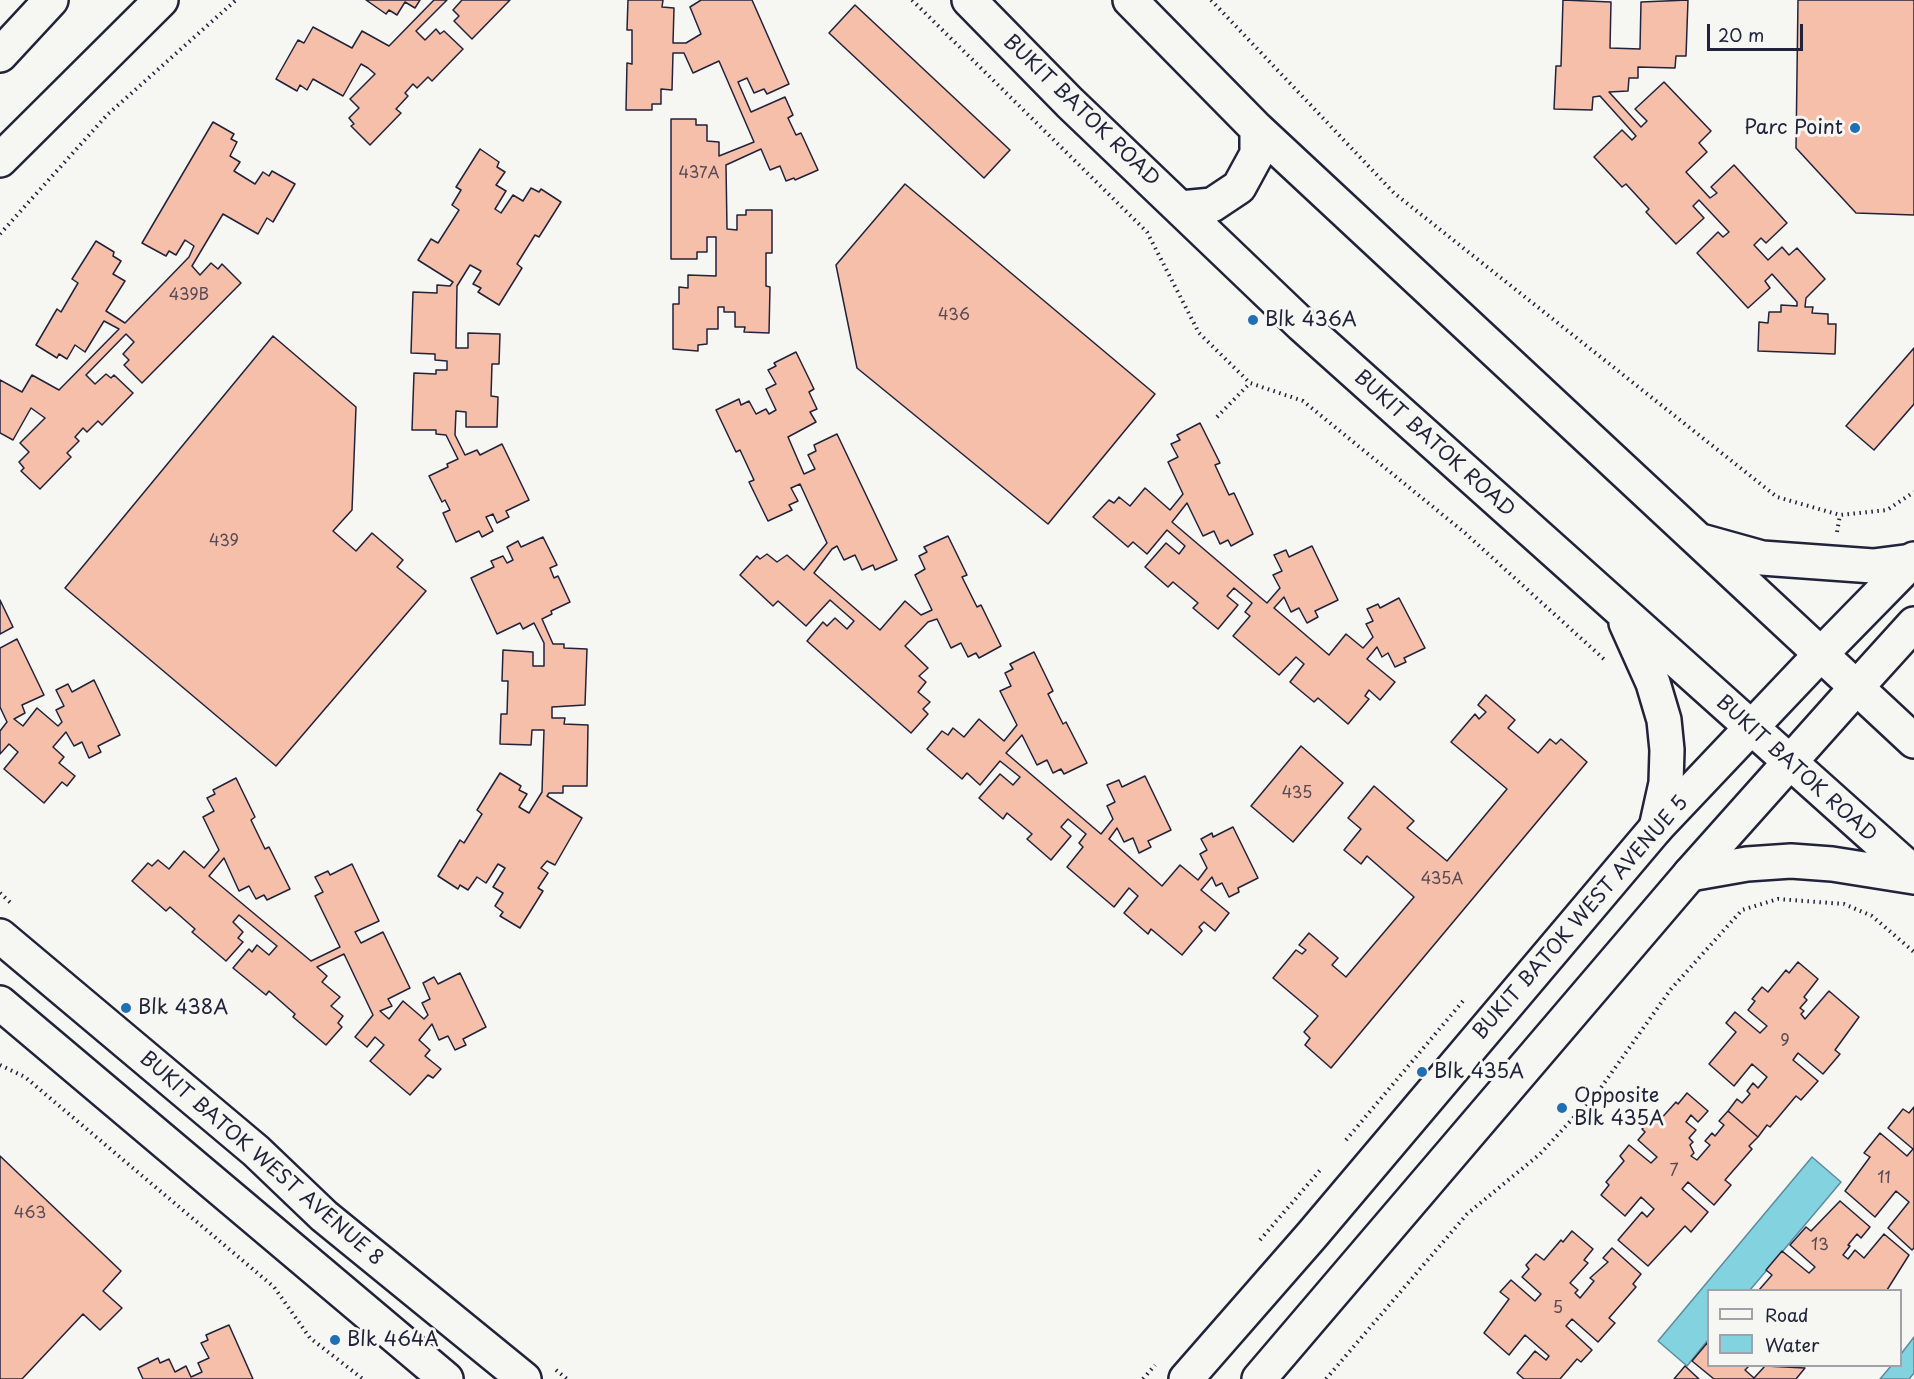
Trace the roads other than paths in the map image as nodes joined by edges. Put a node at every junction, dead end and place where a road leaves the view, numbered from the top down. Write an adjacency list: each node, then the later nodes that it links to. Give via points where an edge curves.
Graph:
1 (51, 0): 5 (street)
2 (161, 0): 7 (street)
3 (969, 0): 8 (street, BUKIT BATOK ROAD)
4 (1130, 0): 6 (street)
5 (0, 54)
6 (1257, 129): 8 (street, via 1257,154 1239,187 1212,205); 9 (street)
7 (0, 160)
8 (1181, 208): 11 (street, BUKIT BATOK ROAD, via 1302,325)
9 (1696, 539): 10 (street, via 1774,559 1873,566); 13 (street)
10 (1913, 560): 13 (street, BUKIT BATOK WEST AVENUE 5)
11 (1622, 612): 15 (street, BUKIT BATOK ROAD); 18 (street, via 1653,683 1664,720 1666,783)
12 (1914, 624): 14 (street)
13 (1820, 655): 14 (street); 15 (street, BUKIT BATOK WEST AVENUE 5)
14 (1856, 687): 16 (street); 17 (street)
15 (1750, 728): 17 (street, BUKIT BATOK ROAD); 18 (street, BUKIT BATOK WEST AVENUE 5)
16 (1914, 741)
17 (1789, 764): 19 (street); 20 (street, BUKIT BATOK ROAD)
18 (1656, 828): 26 (street, BUKIT BATOK WEST AVENUE 5)
19 (1690, 874): 20 (street, via 1791,861); 27 (street)
20 (1914, 875)
21 (0, 936): 25 (street, BUKIT BATOK WEST AVENUE 8, via 256,1151 324,1216)
22 (0, 1003): 23 (street)
23 (15, 1029): 24 (street)
24 (446, 1379)
25 (524, 1379)
26 (1186, 1379)
27 (1259, 1379)

